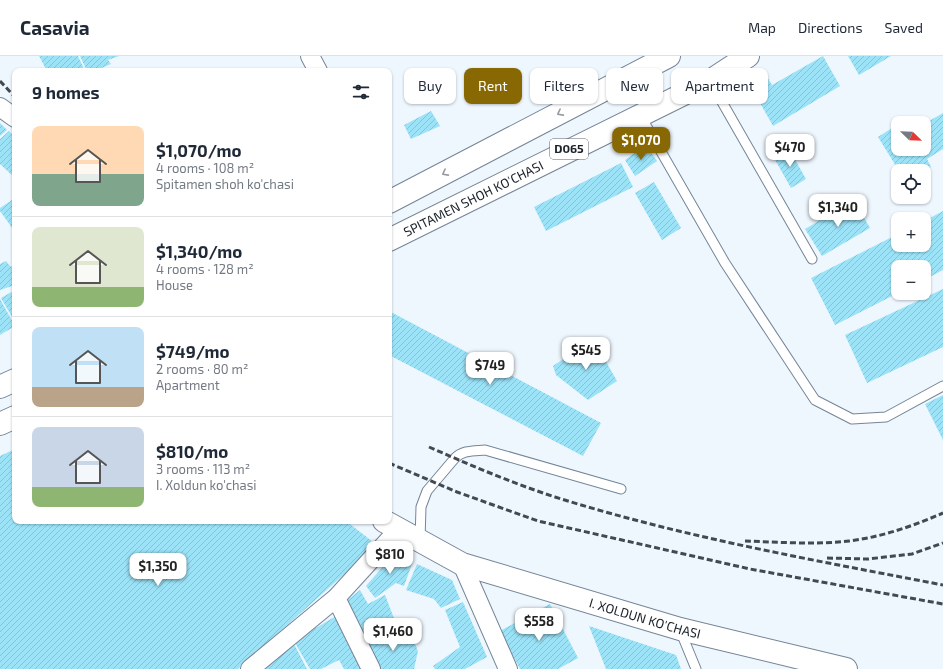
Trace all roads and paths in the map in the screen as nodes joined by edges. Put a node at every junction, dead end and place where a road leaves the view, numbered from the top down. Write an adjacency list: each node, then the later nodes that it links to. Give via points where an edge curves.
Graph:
1 (310, 56): 4 (street)
2 (669, 56): 11 (main road, D065, one-way to 11)
3 (748, 56): 5 (main road, SPITAMEN SHOH KO'CHASI / D065)
4 (316, 68)
5 (729, 68)
6 (671, 99): 9 (main road, SPITAMEN SHOH KO'CHASI / D065)
7 (724, 104): 13 (lane)
8 (0, 107): 10 (street)
9 (639, 114): 12 (main road, SPITAMEN SHOH KO'CHASI / D065); 15 (lane, via 725,263 815,400 852,419 886,417)
10 (12, 116)
11 (392, 200)
12 (392, 238)
13 (812, 259)
14 (12, 381): 16 (main road)
15 (943, 386)
16 (0, 387)
17 (12, 418): 18 (main road)
18 (0, 424)
19 (621, 489): 21 (lane, via 486,450 469,451 454,458 427,491 421,507)
20 (391, 526): 21 (main road, I. XOLDUN KO'CHASI); 23 (street)
21 (420, 542): 22 (main road, I. XOLDUN KO'CHASI)
22 (462, 564): 24 (main road, I. XOLDUN KO'CHASI); 27 (street)
23 (336, 598): 25 (street); 26 (street)
24 (680, 629): 28 (lane); 29 (main road, I. XOLDUN KO'CHASI)
25 (250, 669)
26 (371, 669)
27 (508, 669)
28 (696, 669)
29 (846, 669)

